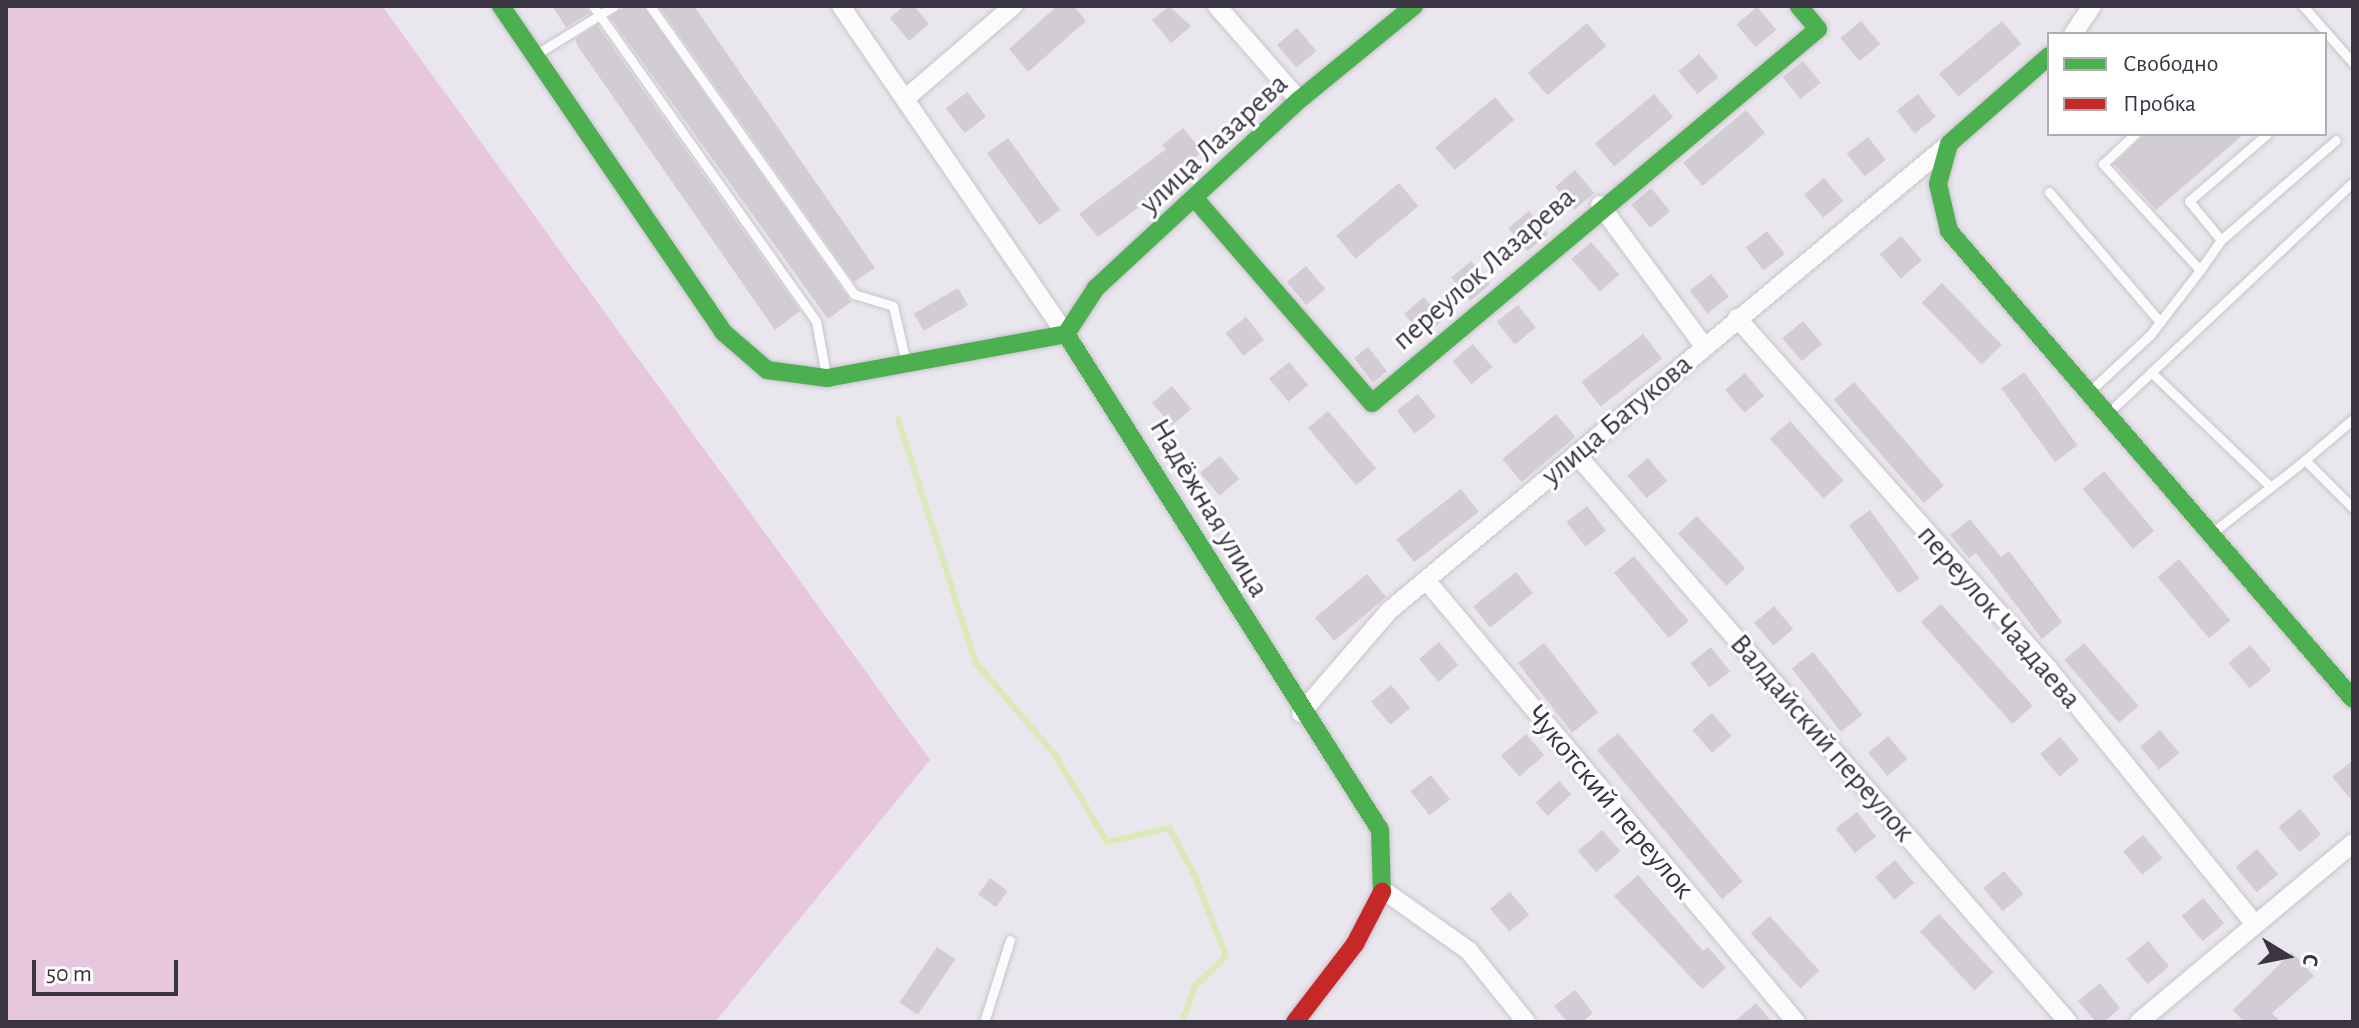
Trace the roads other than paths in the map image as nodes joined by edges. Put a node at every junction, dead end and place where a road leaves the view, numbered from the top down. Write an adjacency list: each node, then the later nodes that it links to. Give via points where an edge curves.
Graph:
1 (501, 6): 16 (street)
2 (593, 6): 12 (lane)
3 (614, 6): 12 (lane)
4 (650, 6): 35 (lane, via 854,294 893,306)
5 (841, 6): 19 (street, Надёжная улица)
6 (1013, 6): 19 (street)
7 (1217, 6): 20 (street)
8 (1414, 6): 20 (street, улица Лазарева)
9 (1799, 6): 28 (street, переулок Лазарева, via 1818,29)
10 (2092, 6): 13 (street)
11 (2303, 6): 14 (lane)
12 (600, 15): 16 (lane); 37 (lane, via 816,321)
13 (2074, 32)
14 (2326, 32)
15 (2327, 33): 18 (lane)
16 (535, 55): 37 (street, via 723,332 767,370)
17 (2047, 58): 24 (street)
18 (2353, 63)
19 (905, 99): 33 (street, Надёжная улица)
20 (1299, 100): 27 (street, улица Лазарева)
21 (2133, 136): 30 (lane, via 2103,164)
22 (2265, 136): 29 (lane, via 2189,201)
23 (2336, 140): 29 (lane)
24 (1949, 144): 31 (street, улица Батукова); 38 (street, via 1938,184 1949,231)
25 (2353, 182): 36 (lane)
26 (2049, 192): 32 (lane)
27 (1197, 201): 28 (street, переулок Лазарева, via 1372,403); 33 (street, улица Лазарева, via 1096,288)
28 (1600, 205): 34 (street)
29 (2221, 240): 30 (lane)
30 (2200, 270): 32 (lane)
31 (1737, 318): 34 (street, улица Батукова); 51 (street, переулок Чаадаева, via 2049,670)
32 (2160, 322): 38 (lane)
33 (1066, 334): 35 (street); 48 (street, Надёжная улица)
34 (1704, 346): 41 (street, улица Батукова)
35 (907, 368): 37 (street)
36 (2151, 372): 39 (lane); 43 (lane)
37 (827, 378)
38 (2088, 393): 39 (street)
39 (2107, 414): 45 (street)
40 (2353, 419): 42 (lane)
41 (1576, 454): 46 (street, улица Батукова); 57 (street, Валдайский переулок)
42 (2305, 460): 43 (lane); 44 (lane)
43 (2271, 487): 45 (lane)
44 (2353, 508)
45 (2211, 534): 47 (street)
46 (1426, 580): 48 (street, улица Батукова, via 1390,610); 56 (street, Чукотский переулок)
47 (2353, 699)
48 (1301, 713): 50 (street, Надёжная улица, via 1380,830)
49 (2353, 843): 51 (street)
50 (1383, 890): 54 (street, via 1355,944); 55 (street, via 1469,951)
51 (2253, 922): 58 (street)
52 (1010, 940): 53 (lane)
53 (984, 1022)
54 (1295, 1022)
55 (1526, 1022)
56 (1796, 1022)
57 (2068, 1022)
58 (2139, 1022)

